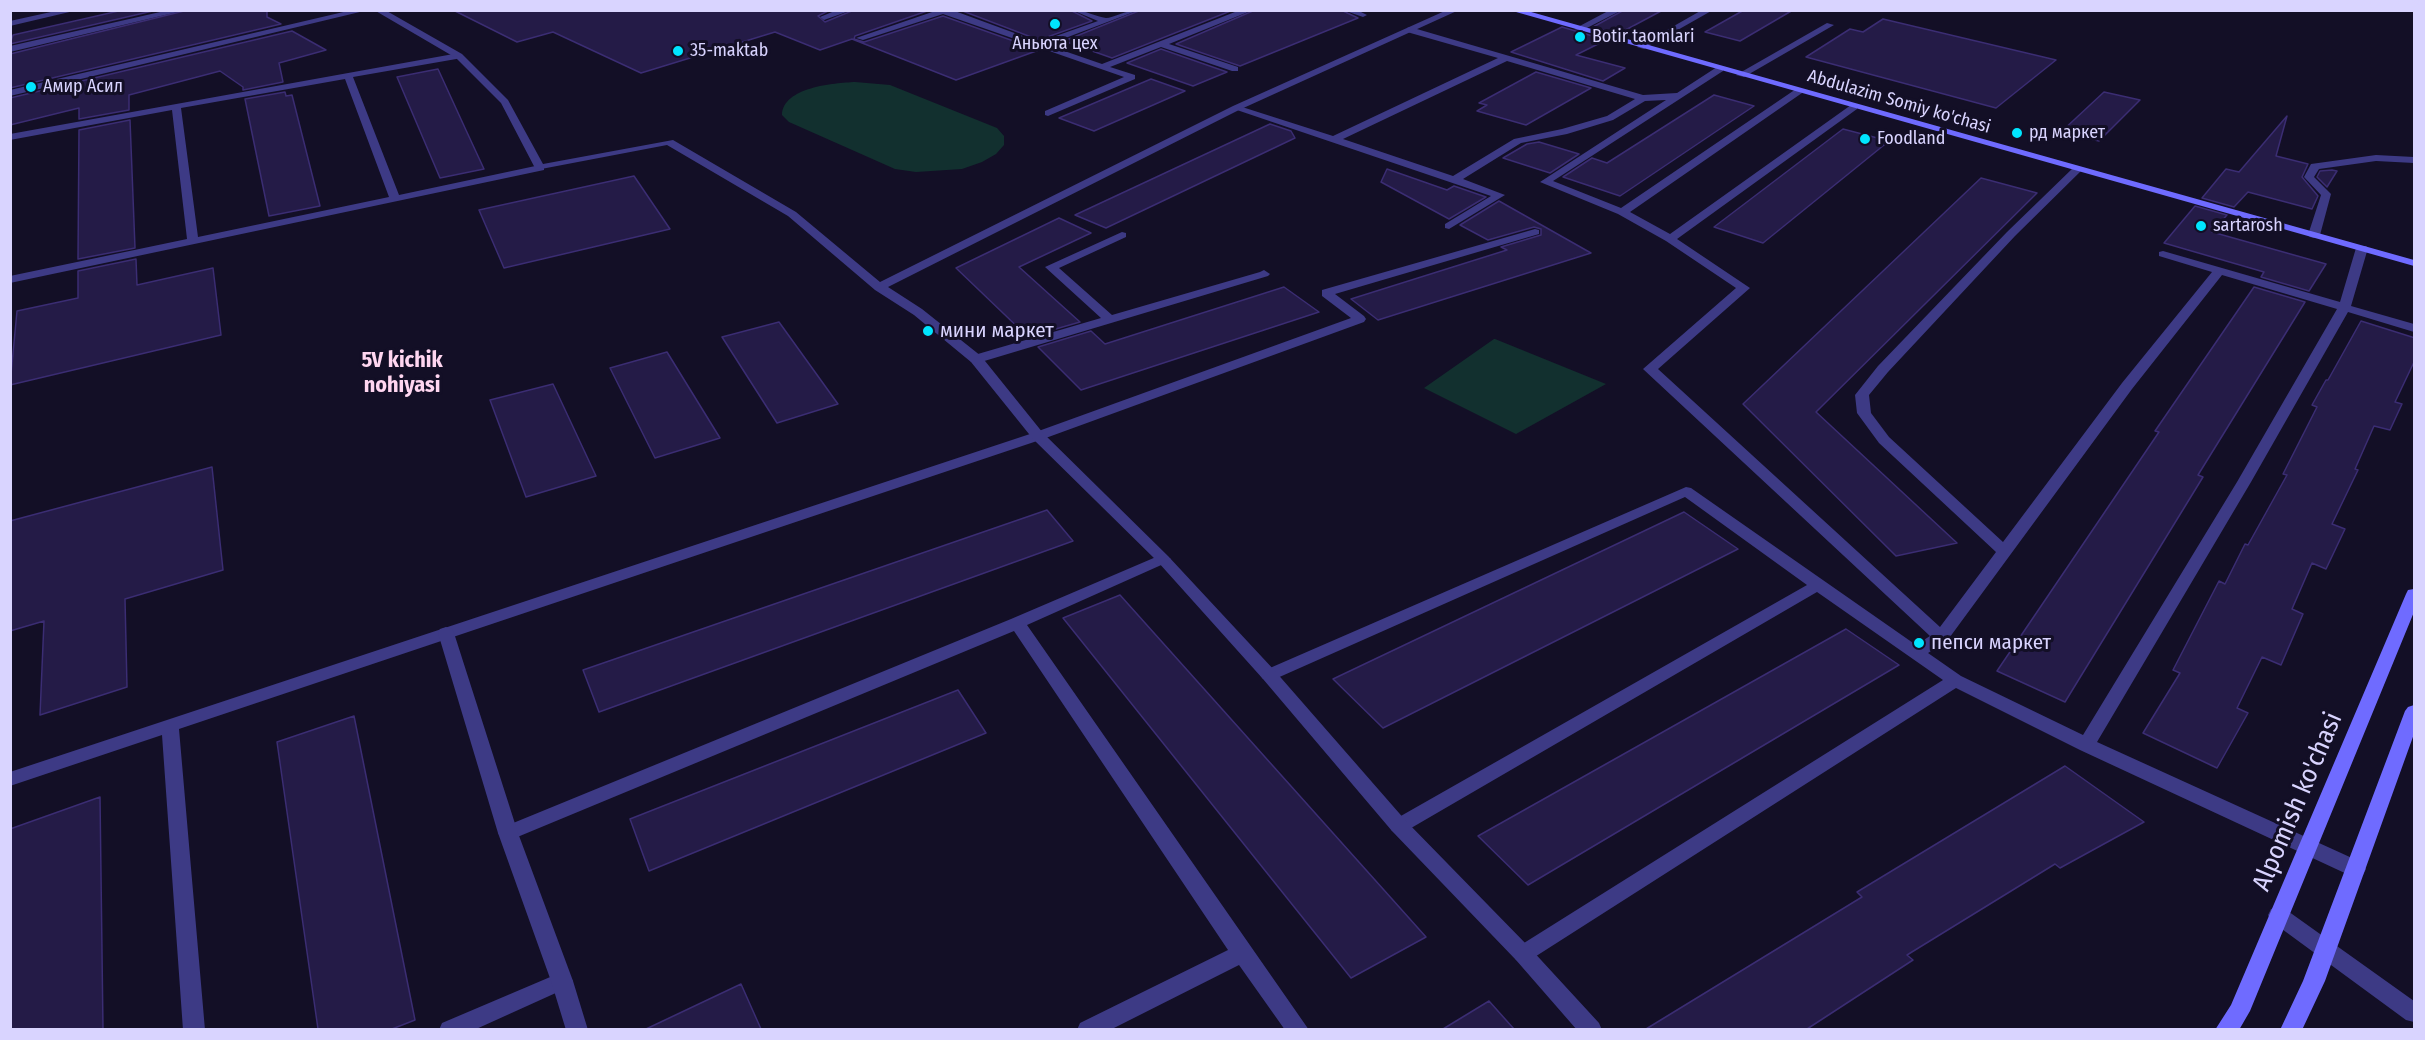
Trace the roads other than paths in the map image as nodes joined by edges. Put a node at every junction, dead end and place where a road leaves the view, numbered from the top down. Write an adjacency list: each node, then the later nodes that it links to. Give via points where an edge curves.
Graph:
1 (74, 10): 18 (street)
2 (182, 10): 26 (street)
3 (378, 10): 27 (street)
4 (848, 10): 15 (street)
5 (1076, 10): 17 (street)
6 (1136, 10): 17 (street)
7 (1249, 10): 23 (street)
8 (1347, 10): 16 (street)
9 (1455, 10): 21 (street)
10 (1513, 10): 20 (street, Abdulazim Somiy ko'chasi)
11 (1618, 10): 20 (street)
12 (1709, 10): 25 (street)
13 (361, 11): 35 (street)
14 (946, 11): 22 (street); 24 (street)
15 (822, 14)
16 (1363, 15)
17 (1107, 21): 24 (street)
18 (10, 24)
19 (1830, 24): 32 (street)
20 (1578, 29): 25 (street, Abdulazim Somiy ko'chasi)
21 (1410, 30): 28 (street); 40 (street)
22 (860, 38)
23 (1161, 44): 29 (street); 30 (street)
24 (1039, 45): 29 (street)
25 (1641, 47): 31 (street, Abdulazim Somiy ko'chasi)
26 (10, 49)
27 (459, 56): 33 (street); 45 (street, via 505,102)
28 (1506, 58): 37 (street); 43 (street)
29 (1101, 67): 41 (street, via 1132,77)
30 (1235, 69)
31 (1720, 69): 32 (street, Abdulazim Somiy ko'chasi); 36 (street)
32 (1741, 75): 34 (street, Abdulazim Somiy ko'chasi)
33 (348, 76): 38 (street); 48 (street)
34 (1799, 92): 39 (street, Abdulazim Somiy ko'chasi); 49 (street)
35 (10, 93)
36 (1679, 96): 37 (street); 49 (street, via 1545,182)
37 (1643, 98): 47 (street, via 1610,118 1518,141)
38 (176, 106): 42 (street); 55 (street)
39 (1854, 107): 46 (street, Abdulazim Somiy ko'chasi); 54 (street)
40 (1236, 108): 43 (street); 62 (street)
41 (1048, 113)
42 (10, 137)
43 (1334, 139): 47 (street)
44 (2415, 160): 53 (street, via 2376,158 2315,166 2309,177 2326,194)
45 (540, 168): 48 (street); 62 (street, via 669,142 792,214)
46 (2078, 169): 53 (street, Abdulazim Somiy ko'chasi); 68 (street, via 2011,234 1862,395 1864,413 1884,440)
47 (1454, 180): 50 (street, via 1500,195)
48 (395, 199): 55 (street)
49 (1622, 212): 54 (street)
50 (1449, 226)
51 (1534, 232): 67 (street, via 1326,292 1360,320)
52 (1122, 235): 64 (street, via 1051,267)
53 (2314, 235): 56 (street, Abdulazim Somiy ko'chasi)
54 (1670, 239): 74 (street, via 1744,288 1650,369)
55 (193, 241): 61 (street)
56 (2362, 248): 58 (street, Abdulazim Somiy ko'chasi); 63 (street)
57 (2163, 254): 59 (street)
58 (2415, 263)
59 (2220, 270): 63 (street); 68 (street, via 2127,386)
60 (1264, 274): 64 (street)
61 (10, 280)
62 (879, 287): 66 (street, via 918,312)
63 (2344, 308): 65 (street); 80 (street)
64 (1112, 320): 66 (street)
65 (2415, 328)
66 (976, 359): 67 (street)
67 (1038, 436): 69 (street); 73 (street)
68 (2005, 552): 74 (street)
69 (1163, 559): 72 (street); 76 (street)
70 (1818, 585): 75 (street); 76 (street, via 1686,491); 82 (street)
71 (2415, 594): 84 (street, Alpomish ko'chasi)
72 (1017, 623): 83 (street); 88 (street)
73 (446, 633): 79 (street); 83 (street)
74 (1941, 637): 75 (street)
75 (1915, 654): 77 (street)
76 (1269, 675): 82 (street)
77 (1955, 680): 80 (street); 89 (street)
78 (2415, 711): 85 (street)
79 (170, 727): 81 (street); 92 (street)
80 (2086, 745): 84 (street)
81 (10, 779)
82 (1399, 826): 89 (street)
83 (508, 834): 90 (street)
84 (2308, 848): 85 (street); 86 (street, Alpomish ko'chasi)
85 (2356, 869): 87 (street)
86 (2278, 915): 87 (street); 98 (street, Alpomish ko'chasi, via 2239,1011)
87 (2325, 949): 91 (street); 99 (street)
88 (1242, 953): 95 (street); 96 (street)
89 (1523, 954): 97 (street)
90 (562, 981): 93 (street); 94 (street)
91 (2415, 1013)
92 (194, 1029)
93 (450, 1029)
94 (577, 1029)
95 (1088, 1029)
96 (1298, 1029)
97 (1591, 1029)
98 (2226, 1029)
99 (2291, 1029)

